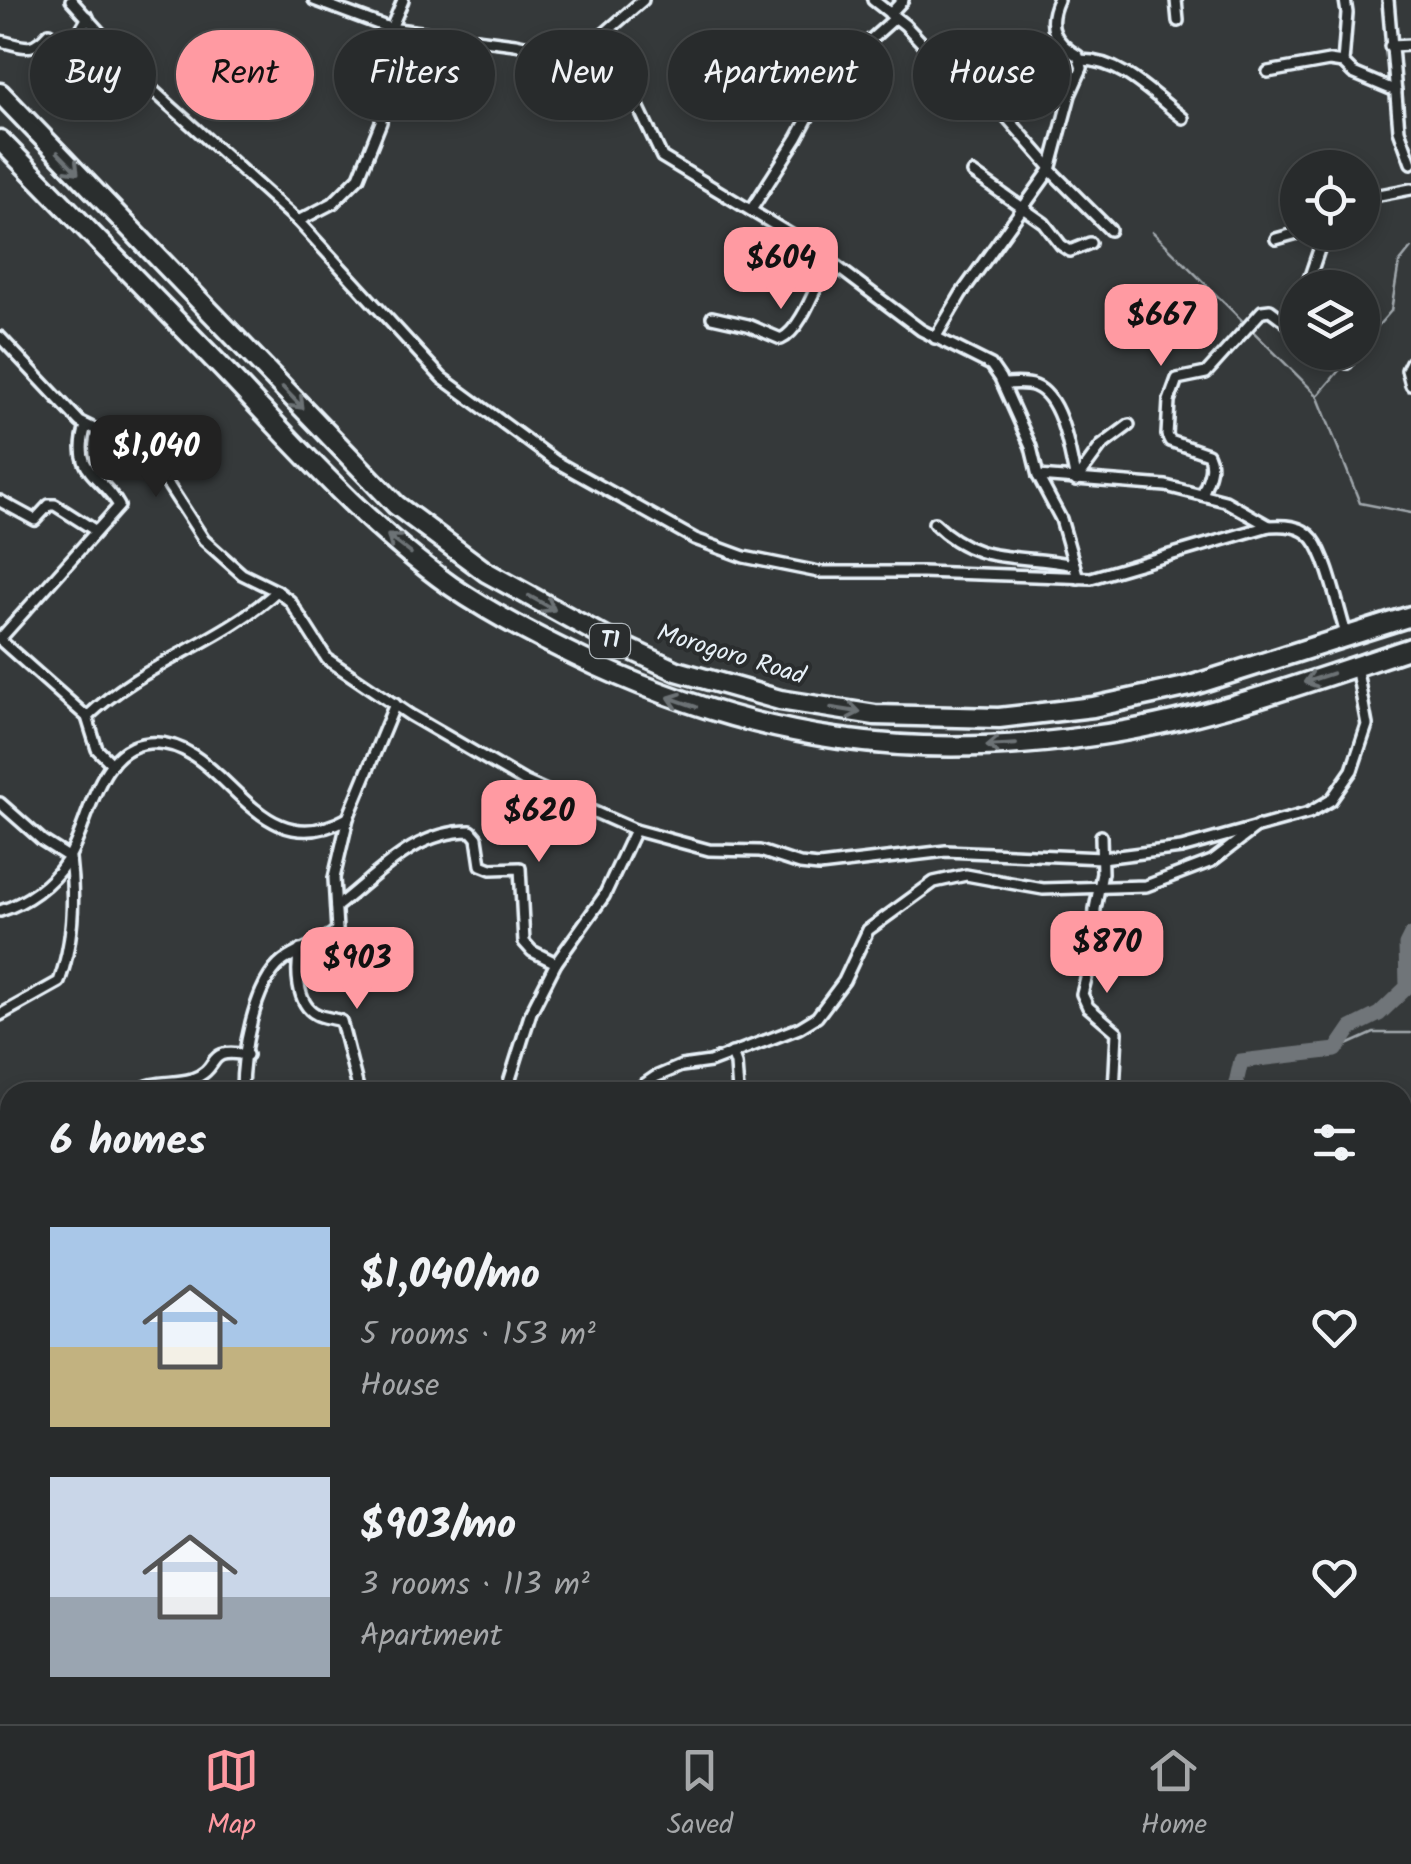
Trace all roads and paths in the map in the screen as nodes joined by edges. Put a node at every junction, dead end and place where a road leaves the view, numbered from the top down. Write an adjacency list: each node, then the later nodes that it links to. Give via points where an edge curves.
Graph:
1 (71, 0): 12 (street)
2 (314, 0): 14 (street)
3 (403, 0): 14 (street)
4 (643, 0): 16 (street)
5 (873, 0): 11 (street)
6 (903, 0): 11 (street)
7 (1058, 0): 22 (street, via 1054,36)
8 (1176, 0): 13 (street)
9 (1345, 0): 23 (street)
10 (1388, 0): 20 (street)
11 (893, 16): 31 (street, via 954,78 1004,114); 36 (street, via 832,75)
12 (88, 17): 15 (street); 37 (street, via 148,85)
13 (1178, 21)
14 (389, 28): 18 (street); 37 (street, via 382,122 358,177 333,203)
15 (80, 30)
16 (608, 30)
17 (0, 41): 21 (street)
18 (515, 44)
19 (1411, 45): 20 (street)
20 (1390, 46): 25 (street)
21 (30, 48)
22 (1081, 60): 27 (street, via 1116,67); 31 (street)
23 (1343, 64): 24 (street, via 1329,60); 25 (street)
24 (1268, 72)
25 (1396, 90): 30 (street, via 1399,130)
26 (0, 93): 63 (highway, Morogoro Road / T1, one-way to 63, via 396,505 486,572 677,670 780,700 875,715 1000,718 1190,686)
27 (1183, 118)
28 (645, 120): 36 (street, via 662,157)
29 (0, 140): 66 (highway, T1, one-way to 29, via 1096,736 998,746 890,746 793,733 654,692 540,640 452,586 386,534)
30 (1411, 163)
31 (1050, 168): 35 (street); 38 (street)
32 (972, 173): 35 (street)
33 (1411, 189): 34 (street)
34 (1380, 195)
35 (1021, 206): 41 (street, via 1070,251); 46 (street)
36 (752, 210): 42 (street)
37 (298, 221): 60 (street, via 456,389 555,461 695,539 744,558 819,572)
38 (1110, 230)
39 (1280, 238): 40 (street)
40 (1276, 239)
41 (1090, 243)
42 (829, 261): 43 (street, via 786,337); 46 (street)
43 (712, 318)
44 (1280, 318): 54 (street, via 1262,311 1206,374 1172,386 1170,441 1208,454 1212,462)
45 (0, 337): 51 (street)
46 (935, 338): 48 (street, via 982,359)
47 (1411, 362): 49 (street)
48 (1003, 384): 52 (street); 53 (street, via 1033,385 1049,397)
49 (1411, 384)
50 (1129, 425): 53 (street, via 1101,446)
51 (86, 426): 58 (street, via 84,466 119,504); 61 (street, via 158,469 219,556)
52 (1038, 476): 53 (street); 59 (street)
53 (1076, 481): 54 (street)
54 (1202, 494): 57 (street)
55 (0, 501): 58 (street, via 35,520 51,504)
56 (934, 523): 59 (street, via 980,553)
57 (1269, 526): 60 (street); 63 (street, via 1290,525 1312,538)
58 (96, 530): 64 (street)
59 (1074, 565): 60 (street)
60 (1078, 578)
61 (277, 591): 67 (street, via 327,659); 68 (street, via 239,623 142,674)
62 (1411, 616): 63 (highway, Morogoro Road / T1)
63 (1347, 638)
64 (0, 640): 68 (street)
65 (1411, 648): 66 (highway, T1)
66 (1356, 666): 72 (street, via 1367,725 1352,770 1331,800 1309,813)
67 (395, 704): 71 (street); 73 (street, via 524,780)
68 (87, 717): 69 (street, via 97,750)
69 (112, 764): 71 (street, via 133,747 162,744 193,757 284,827 307,831); 75 (street)
70 (0, 803): 75 (street)
71 (348, 818): 78 (street, via 334,878)
72 (1260, 824): 76 (street, via 1181,848); 77 (street, via 1221,856 1174,878)
73 (634, 830): 76 (street, via 709,850 760,851 819,866 946,851); 81 (street, via 604,896)
74 (1101, 836): 76 (street)
75 (70, 858): 79 (street, via 28,900); 82 (street, via 72,923 60,980)
76 (1102, 858): 77 (street)
77 (1098, 887): 83 (street, via 1032,888 966,876 934,882 868,930 844,981 817,1016); 91 (street, via 1082,994 1117,1032)
78 (336, 907): 80 (street, via 337,930); 81 (street, via 401,853 471,831 481,865 520,868 524,942)
79 (0, 910)
80 (300, 950): 84 (street, via 263,986); 87 (street, via 305,1002 316,1014 341,1021)
81 (556, 963): 88 (street, via 530,1012)
82 (0, 1014)
83 (732, 1053): 89 (street); 90 (street)
84 (247, 1055): 85 (street, via 222,1052 202,1074); 86 (street)
85 (169, 1082)
86 (243, 1082)
87 (356, 1082)
88 (509, 1082)
89 (648, 1082)
90 (737, 1082)
91 (1114, 1082)

